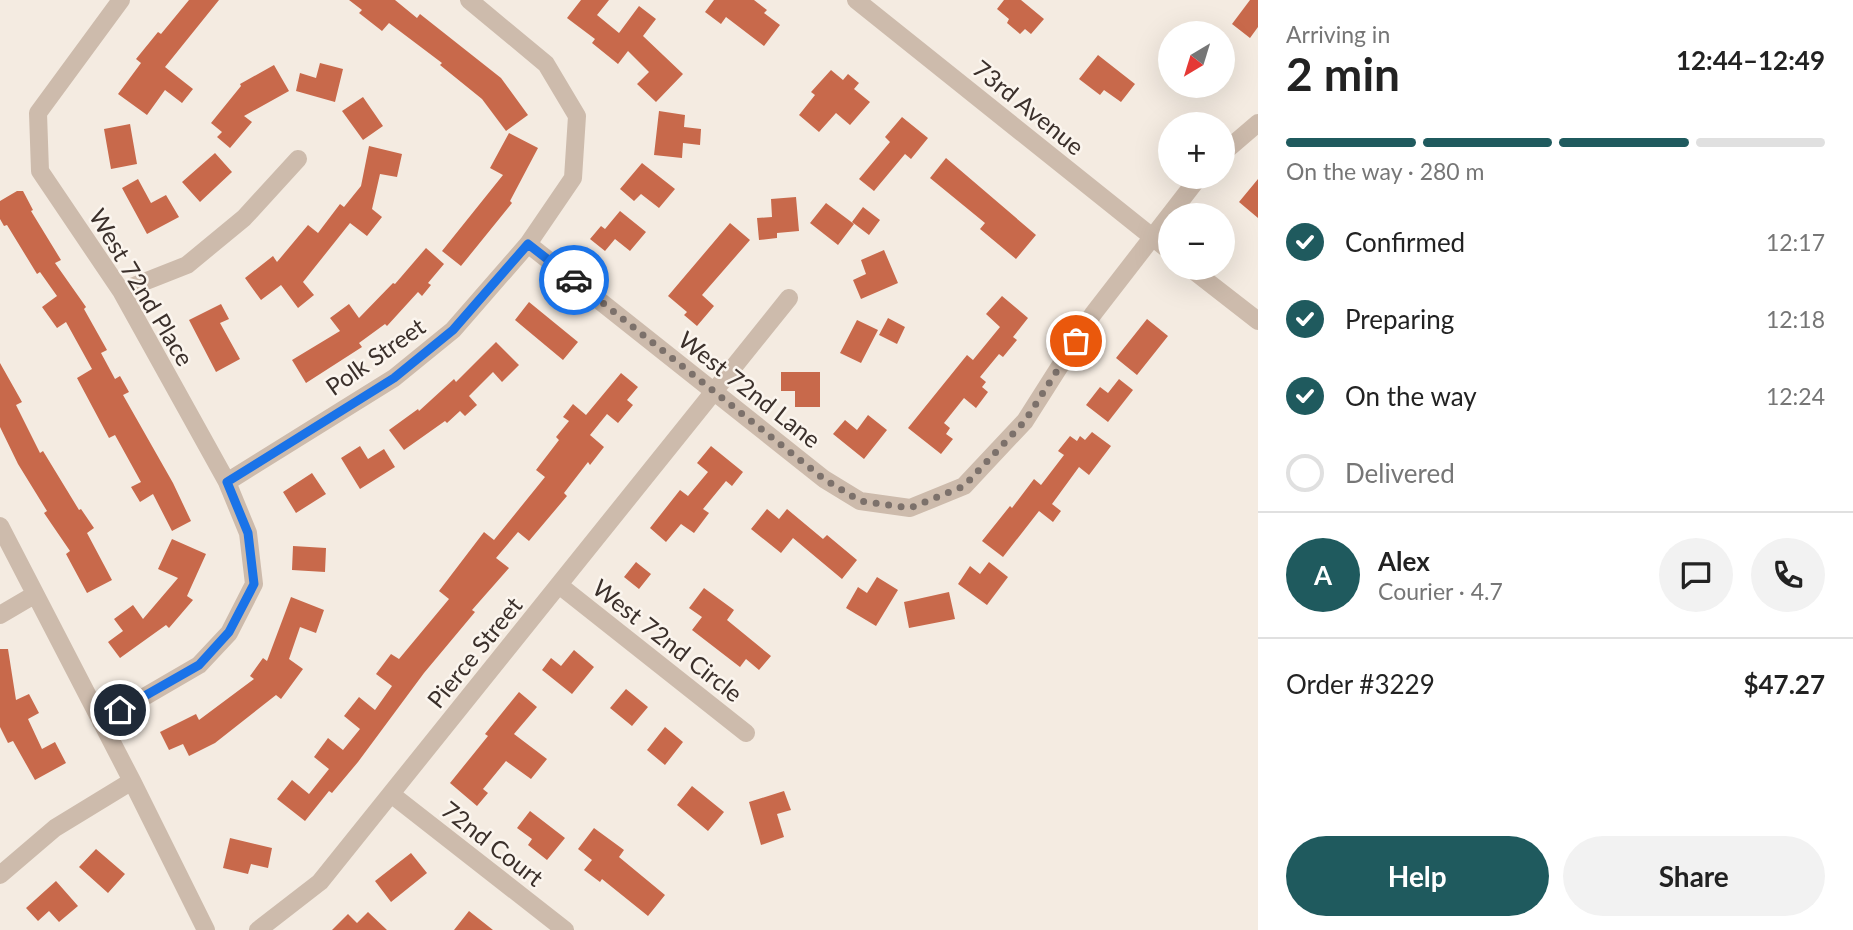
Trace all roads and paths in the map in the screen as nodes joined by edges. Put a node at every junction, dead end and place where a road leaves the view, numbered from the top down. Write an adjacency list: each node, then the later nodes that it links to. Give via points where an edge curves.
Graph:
1 (121, 0): 12 (street, West 72nd Place, via 38,113 40,172)
2 (469, 0): 10 (street, Polk Street, via 546,64 577,116 573,178)
3 (856, 0): 8 (street, 73rd Avenue)
4 (1258, 123): 5 (street)
5 (1235, 143)
6 (298, 159): 12 (street, via 244,218 187,265)
7 (1189, 189): 8 (street)
8 (1151, 237): 9 (street, 73rd Avenue); 15 (street, West 72nd Lane, via 1093,314 1025,421 964,486 910,508 860,501 824,479)
9 (1158, 242)
10 (528, 244): 15 (street, West 72nd Lane); 16 (street, Polk Street, via 453,330 394,378)
11 (1205, 280): 14 (street)
12 (121, 291): 16 (street, West 72nd Place)
13 (789, 298): 15 (street, Pierce Street)
14 (1258, 321)
15 (712, 390): 18 (street, Pierce Street)
16 (227, 482): 21 (street, West 72nd Place, via 248,533 254,584 229,632 199,665)
17 (0, 526): 19 (street)
18 (559, 585): 22 (street, West 72nd Circle); 24 (street, Pierce Street)
19 (34, 595): 20 (street); 21 (street)
20 (0, 615)
21 (101, 722): 23 (street)
22 (746, 733)
23 (132, 781): 25 (street, via 55,828); 26 (street)
24 (391, 794): 27 (street, Pierce Street, via 320,882); 28 (street, 72nd Court)
25 (0, 875)
26 (206, 930)
27 (258, 930)
28 (565, 930)

